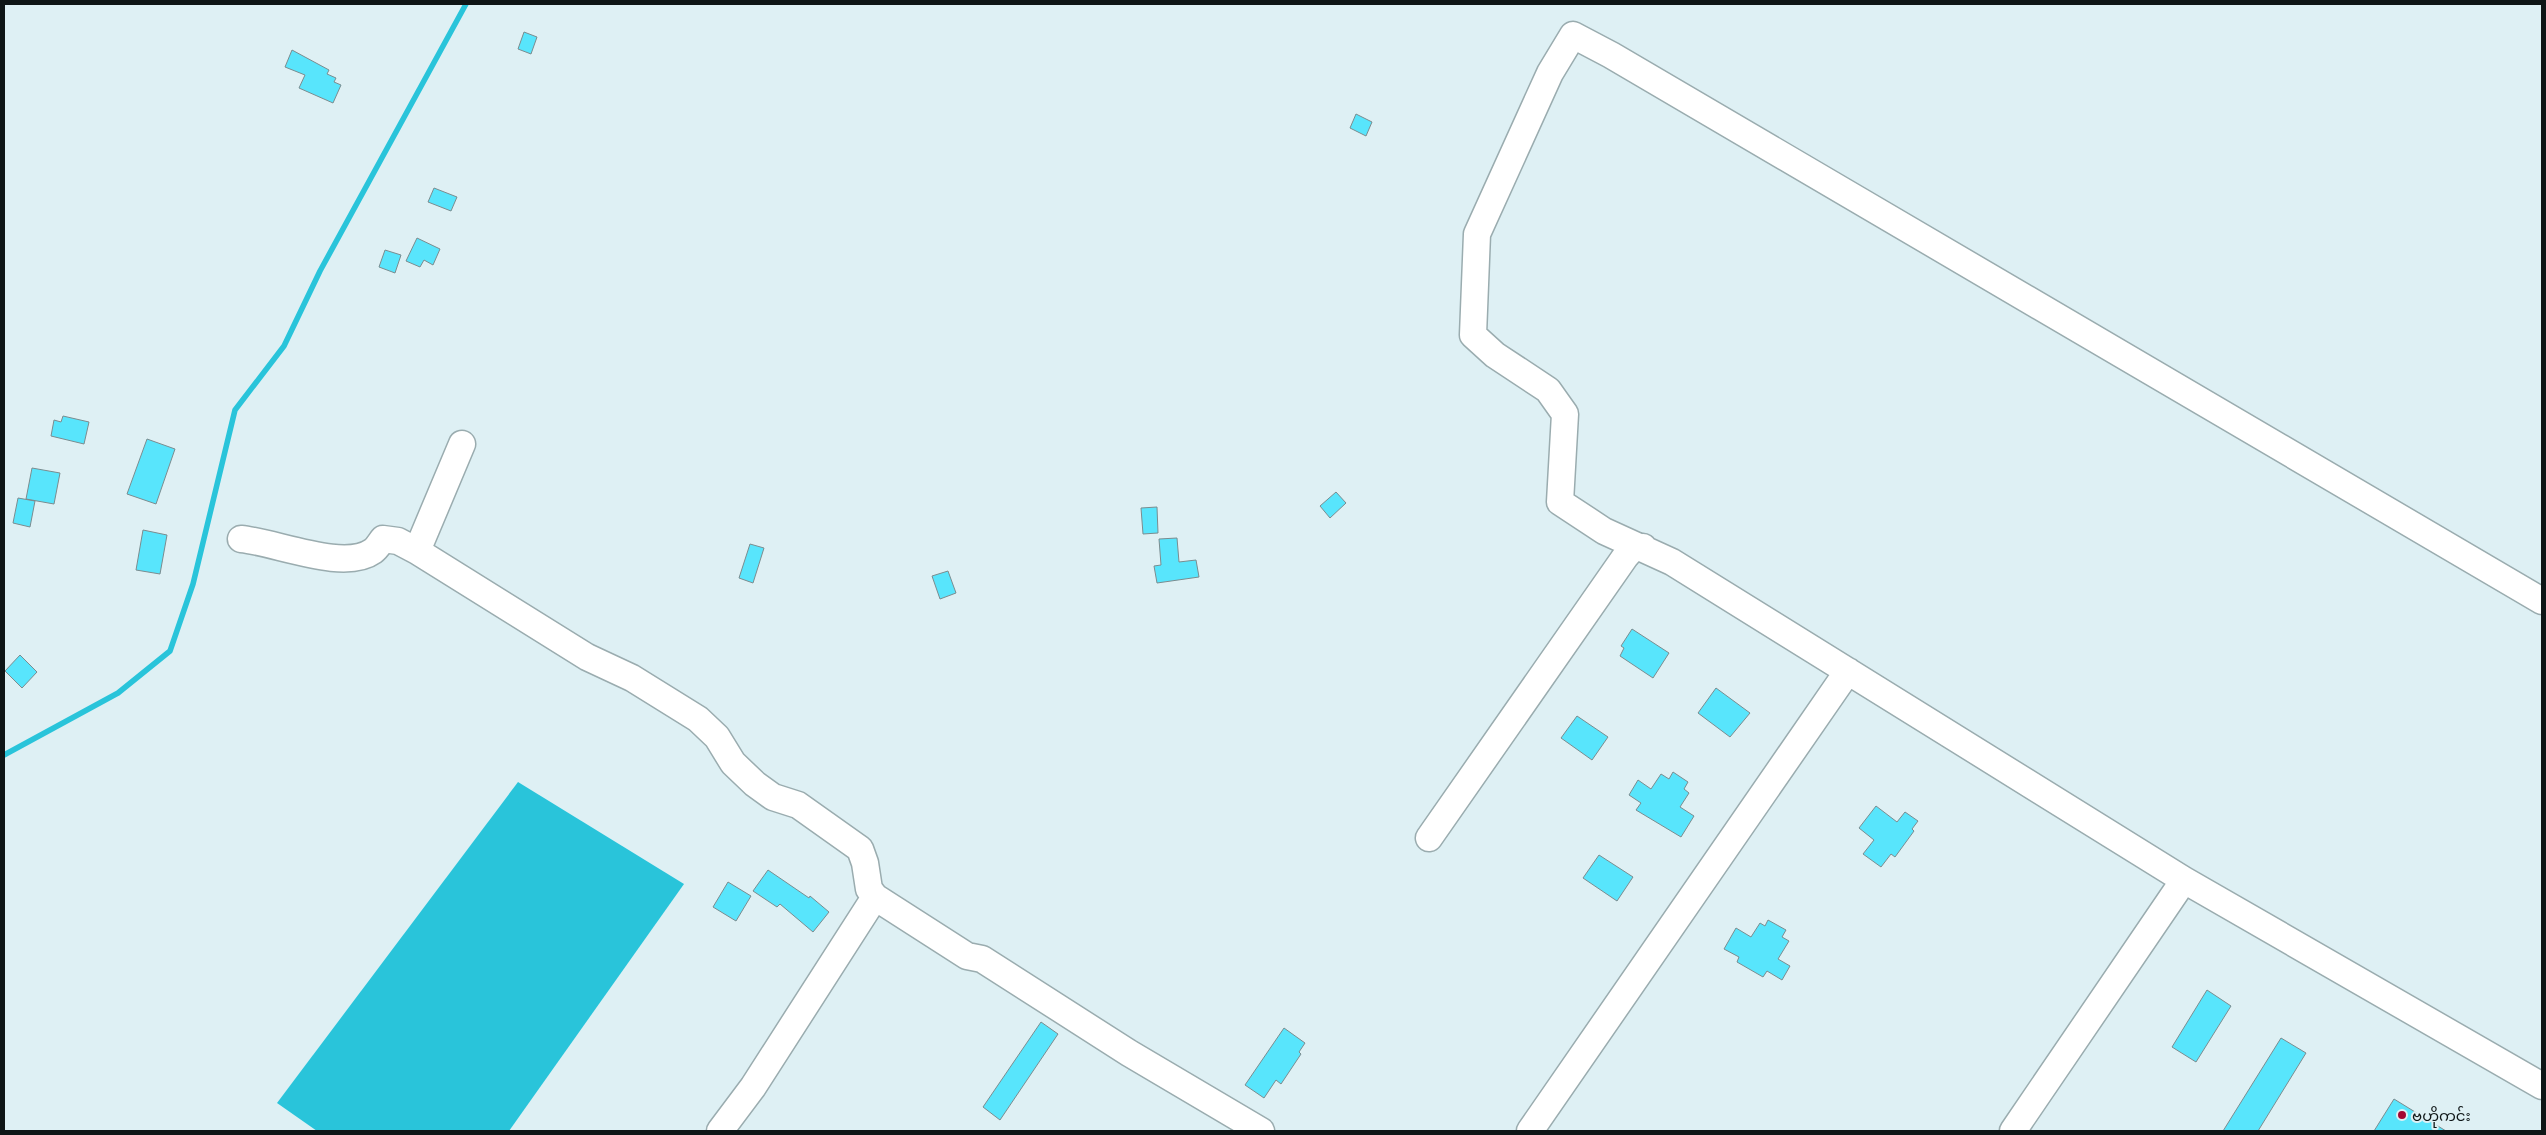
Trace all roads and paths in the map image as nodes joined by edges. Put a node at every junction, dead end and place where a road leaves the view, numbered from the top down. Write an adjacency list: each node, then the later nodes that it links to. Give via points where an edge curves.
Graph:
1 (459, 451): 4 (street)
2 (242, 539): 4 (street, via 344,559 372,552 383,539 398,541)
3 (1643, 547): 5 (street, via 1604,530 1560,502 1565,414 1548,390 1495,355 1472,335 1477,234 1550,74 1573,35); 6 (street); 7 (street, via 1632,549 1625,558)
4 (417, 550): 9 (street, via 587,656 632,678 698,719 717,737 733,763 755,784 773,798 798,805 860,849 869,889)
5 (2542, 601)
6 (1848, 671): 8 (street); 13 (street)
7 (1429, 838)
8 (2184, 880): 10 (street); 14 (street)
9 (876, 897): 11 (street, via 753,1087); 12 (street, via 967,956 982,959 1129,1053)
10 (2542, 1086)
11 (720, 1131)
12 (1261, 1131)
13 (1530, 1131)
14 (2013, 1131)

